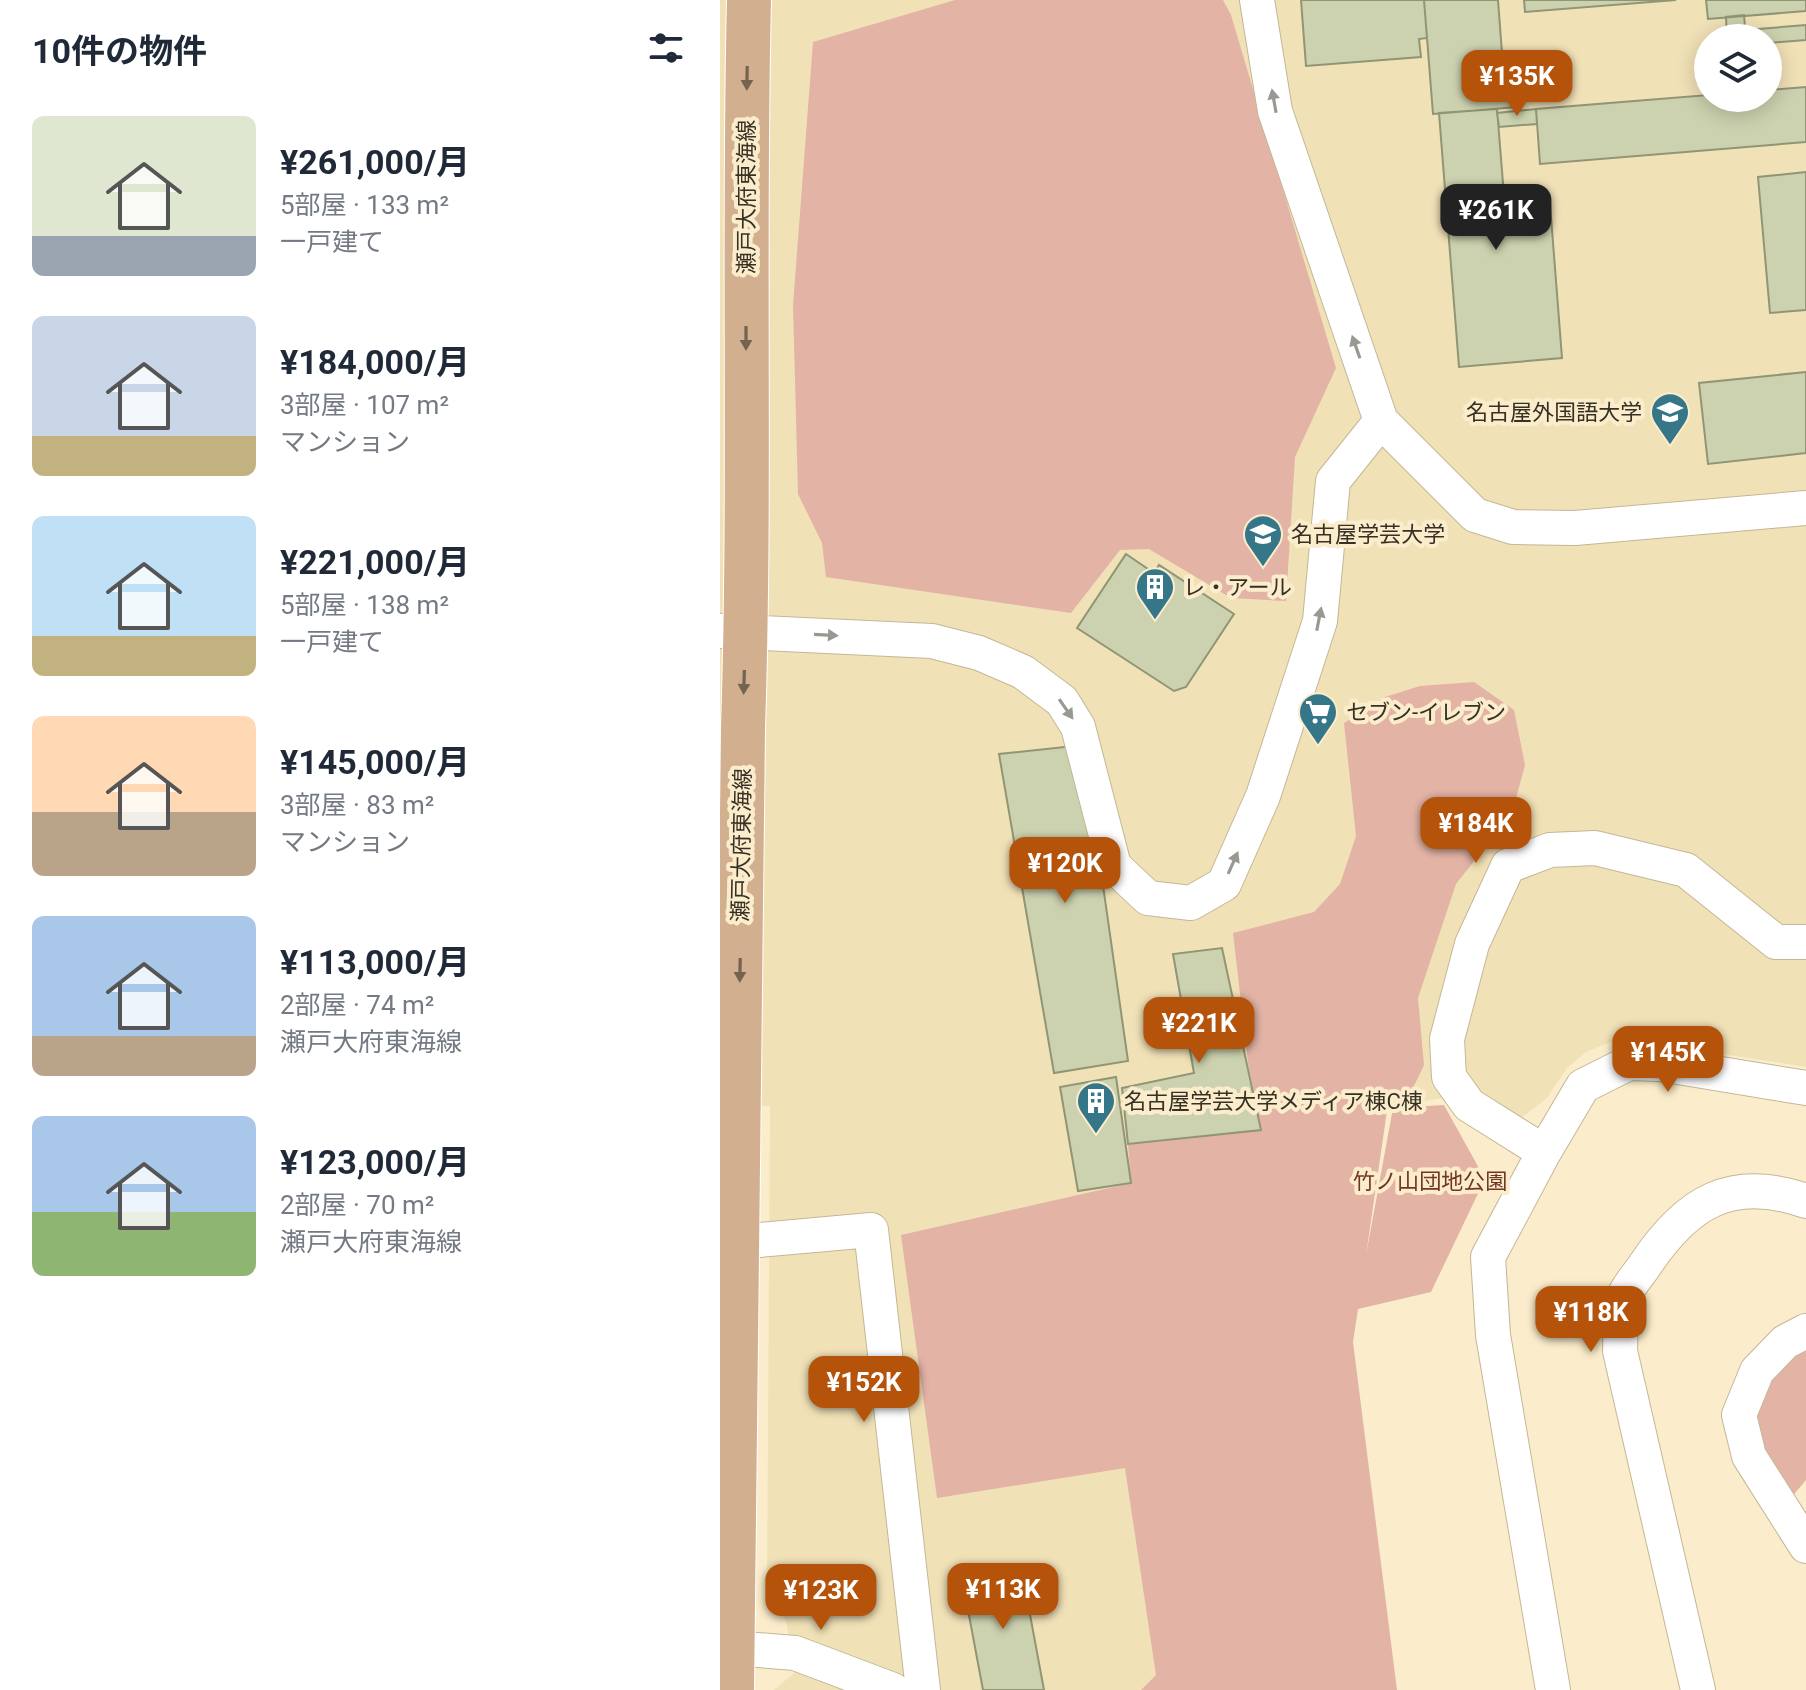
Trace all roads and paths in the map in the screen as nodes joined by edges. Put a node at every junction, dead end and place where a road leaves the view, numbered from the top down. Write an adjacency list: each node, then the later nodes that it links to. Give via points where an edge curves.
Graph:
1 (749, 0): 5 (main road, 瀬戸大府東海線, one-way to 5)
2 (1257, 0): 3 (street, one-way to 2, via 1275,111)
3 (1381, 421): 4 (street, via 1475,515 1513,527 1575,528); 5 (street, one-way to 3, via 932,641 1023,672 1062,701 1078,727 1114,866 1148,898 1191,903 1224,884 1263,796 1320,621 1333,481)
4 (1806, 508)
5 (733, 631): 10 (main road, 瀬戸大府東海線, one-way to 10)
6 (1806, 942): 8 (street, via 1776,942 1686,870 1595,848 1550,850 1508,866 1472,944 1447,1039 1449,1077 1469,1105)
7 (1806, 1088): 8 (street, via 1629,1063 1583,1086)
8 (1544, 1152): 16 (street, via 1488,1257 1493,1335)
9 (1806, 1201): 17 (street, via 1748,1190 1711,1198 1662,1240 1624,1297 1620,1351)
10 (737, 1242): 13 (main road, 瀬戸大府東海線); 15 (street, via 871,1230)
11 (1806, 1331): 12 (street, via 1785,1342 1757,1371 1739,1415 1749,1456)
12 (1806, 1546)
13 (732, 1669): 14 (street, via 795,1653)
14 (893, 1690)
15 (923, 1690)
16 (1553, 1690)
17 (1698, 1690)

